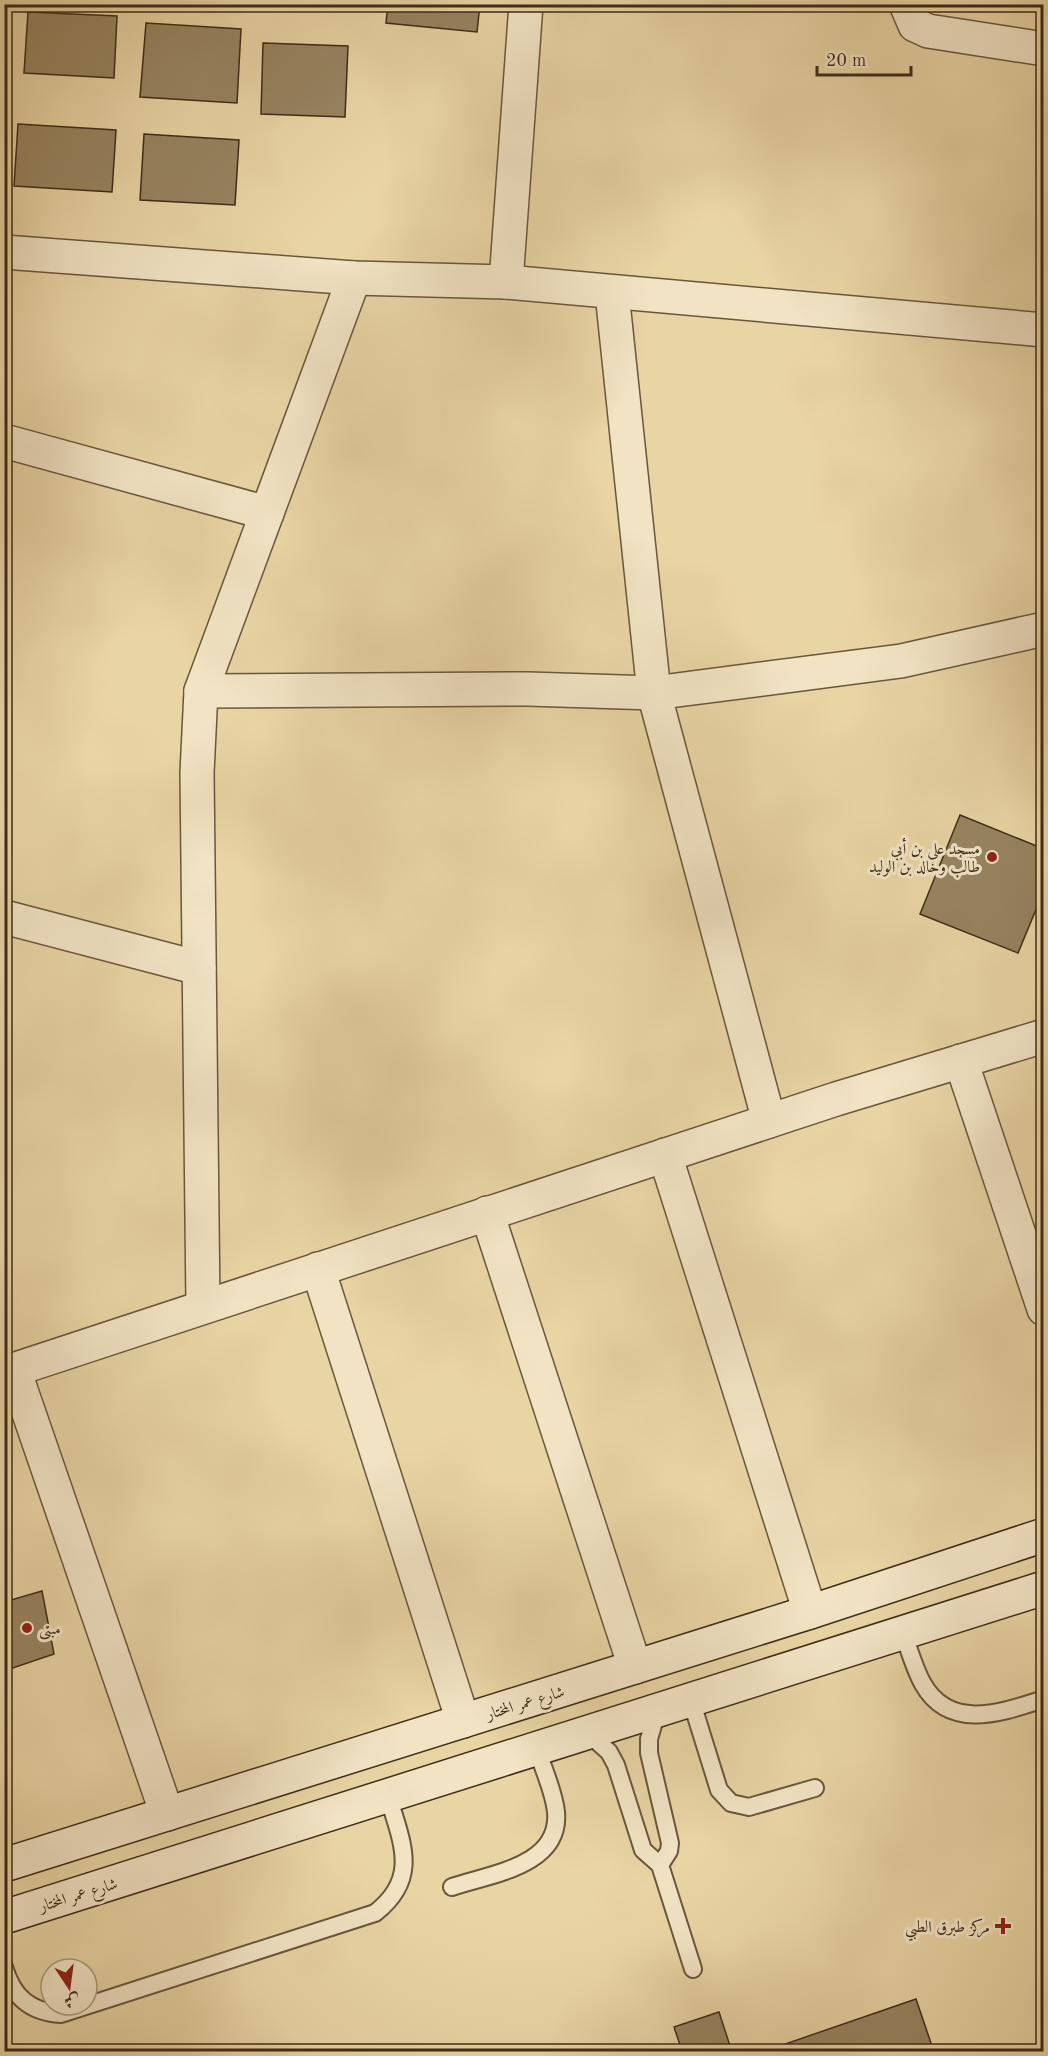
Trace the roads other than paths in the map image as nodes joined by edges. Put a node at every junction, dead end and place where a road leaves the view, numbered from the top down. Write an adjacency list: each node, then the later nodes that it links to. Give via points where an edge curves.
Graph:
1 (526, 4): 6 (street)
2 (906, 4): 3 (street, via 915,25 928,31)
3 (1044, 49)
4 (4, 252): 5 (street)
5 (354, 278): 6 (street); 10 (street)
6 (506, 282): 7 (street)
7 (612, 293): 8 (street); 13 (street)
8 (1044, 330)
9 (4, 441): 10 (street)
10 (267, 513): 12 (street)
11 (1044, 629): 13 (street, via 901,662)
12 (201, 690): 13 (street, via 528,689); 15 (street, via 197,773)
13 (654, 693): 18 (street)
14 (4, 917): 15 (street)
15 (199, 968): 22 (street)
16 (1044, 1036): 17 (street)
17 (961, 1061): 18 (street); 23 (street)
18 (768, 1121): 19 (street)
19 (665, 1155): 20 (street); 27 (street)
20 (486, 1214): 21 (street); 29 (street)
21 (318, 1269): 22 (street); 33 (street)
22 (203, 1307): 24 (street)
23 (1044, 1310)
24 (9, 1371): 38 (street)
25 (1044, 1535): 27 (street, شارع عمر المختار)
26 (1044, 1588): 28 (street, شارع عمر المختار)
27 (810, 1612): 29 (street, شارع عمر المختار)
28 (903, 1632): 30 (lane, via 923,1686 950,1710 986,1715); 31 (street, شارع عمر المختار)
29 (635, 1667): 33 (street, شارع عمر المختار)
30 (1044, 1699)
31 (691, 1700): 32 (street, شارع عمر المختار); 36 (lane, via 719,1790 731,1803 749,1807)
32 (657, 1711): 34 (street, شارع عمر المختار); 40 (lane, via 649,1754 670,1843)
33 (463, 1721): 38 (street, شارع عمر المختار)
34 (588, 1733): 35 (street, شارع عمر المختار); 40 (lane, via 609,1752 643,1850)
35 (537, 1749): 37 (street, شارع عمر المختار); 41 (lane, via 556,1809 548,1845 530,1861)
36 (815, 1788)
37 (388, 1796): 42 (street, شارع عمر المختار); 43 (lane, via 405,1855 404,1872 399,1888 375,1913 61,2014 39,2010 20,1999)
38 (167, 1814): 39 (street, شارع عمر المختار)
39 (4, 1865)
40 (660, 1865): 44 (lane)
41 (452, 1887)
42 (4, 1917)
43 (4, 1967)
44 (693, 1969)

